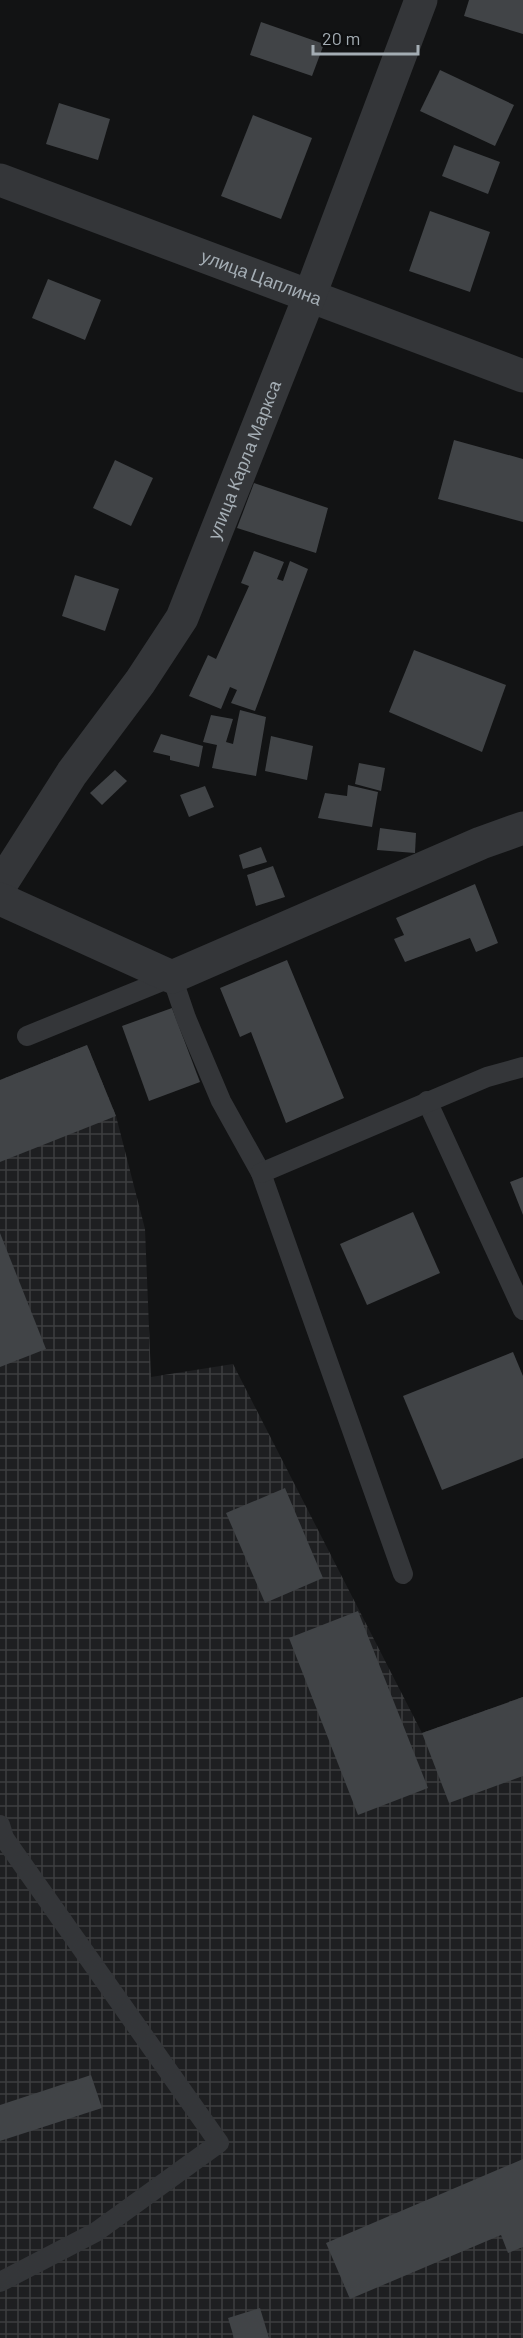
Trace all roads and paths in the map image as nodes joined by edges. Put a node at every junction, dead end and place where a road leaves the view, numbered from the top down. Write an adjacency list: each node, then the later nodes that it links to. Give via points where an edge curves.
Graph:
1 (421, 0): 3 (street, улица Карла Маркса)
2 (0, 180): 3 (street, улица Цаплина)
3 (310, 295): 4 (street, улица Цаплина); 6 (street, улица Карла Маркса, via 182,618 72,773)
4 (523, 376)
5 (523, 828): 8 (street)
6 (0, 886)
7 (0, 899): 8 (street)
8 (172, 977): 9 (lane); 12 (lane, via 222,1101)
9 (27, 1036)
10 (523, 1067): 11 (lane)
11 (427, 1101): 12 (lane); 13 (lane)
12 (261, 1173): 14 (lane)
13 (523, 1310)
14 (403, 1574)
15 (0, 1825): 16 (lane, via 4,1838 219,2143 96,2232)
16 (0, 2282)

